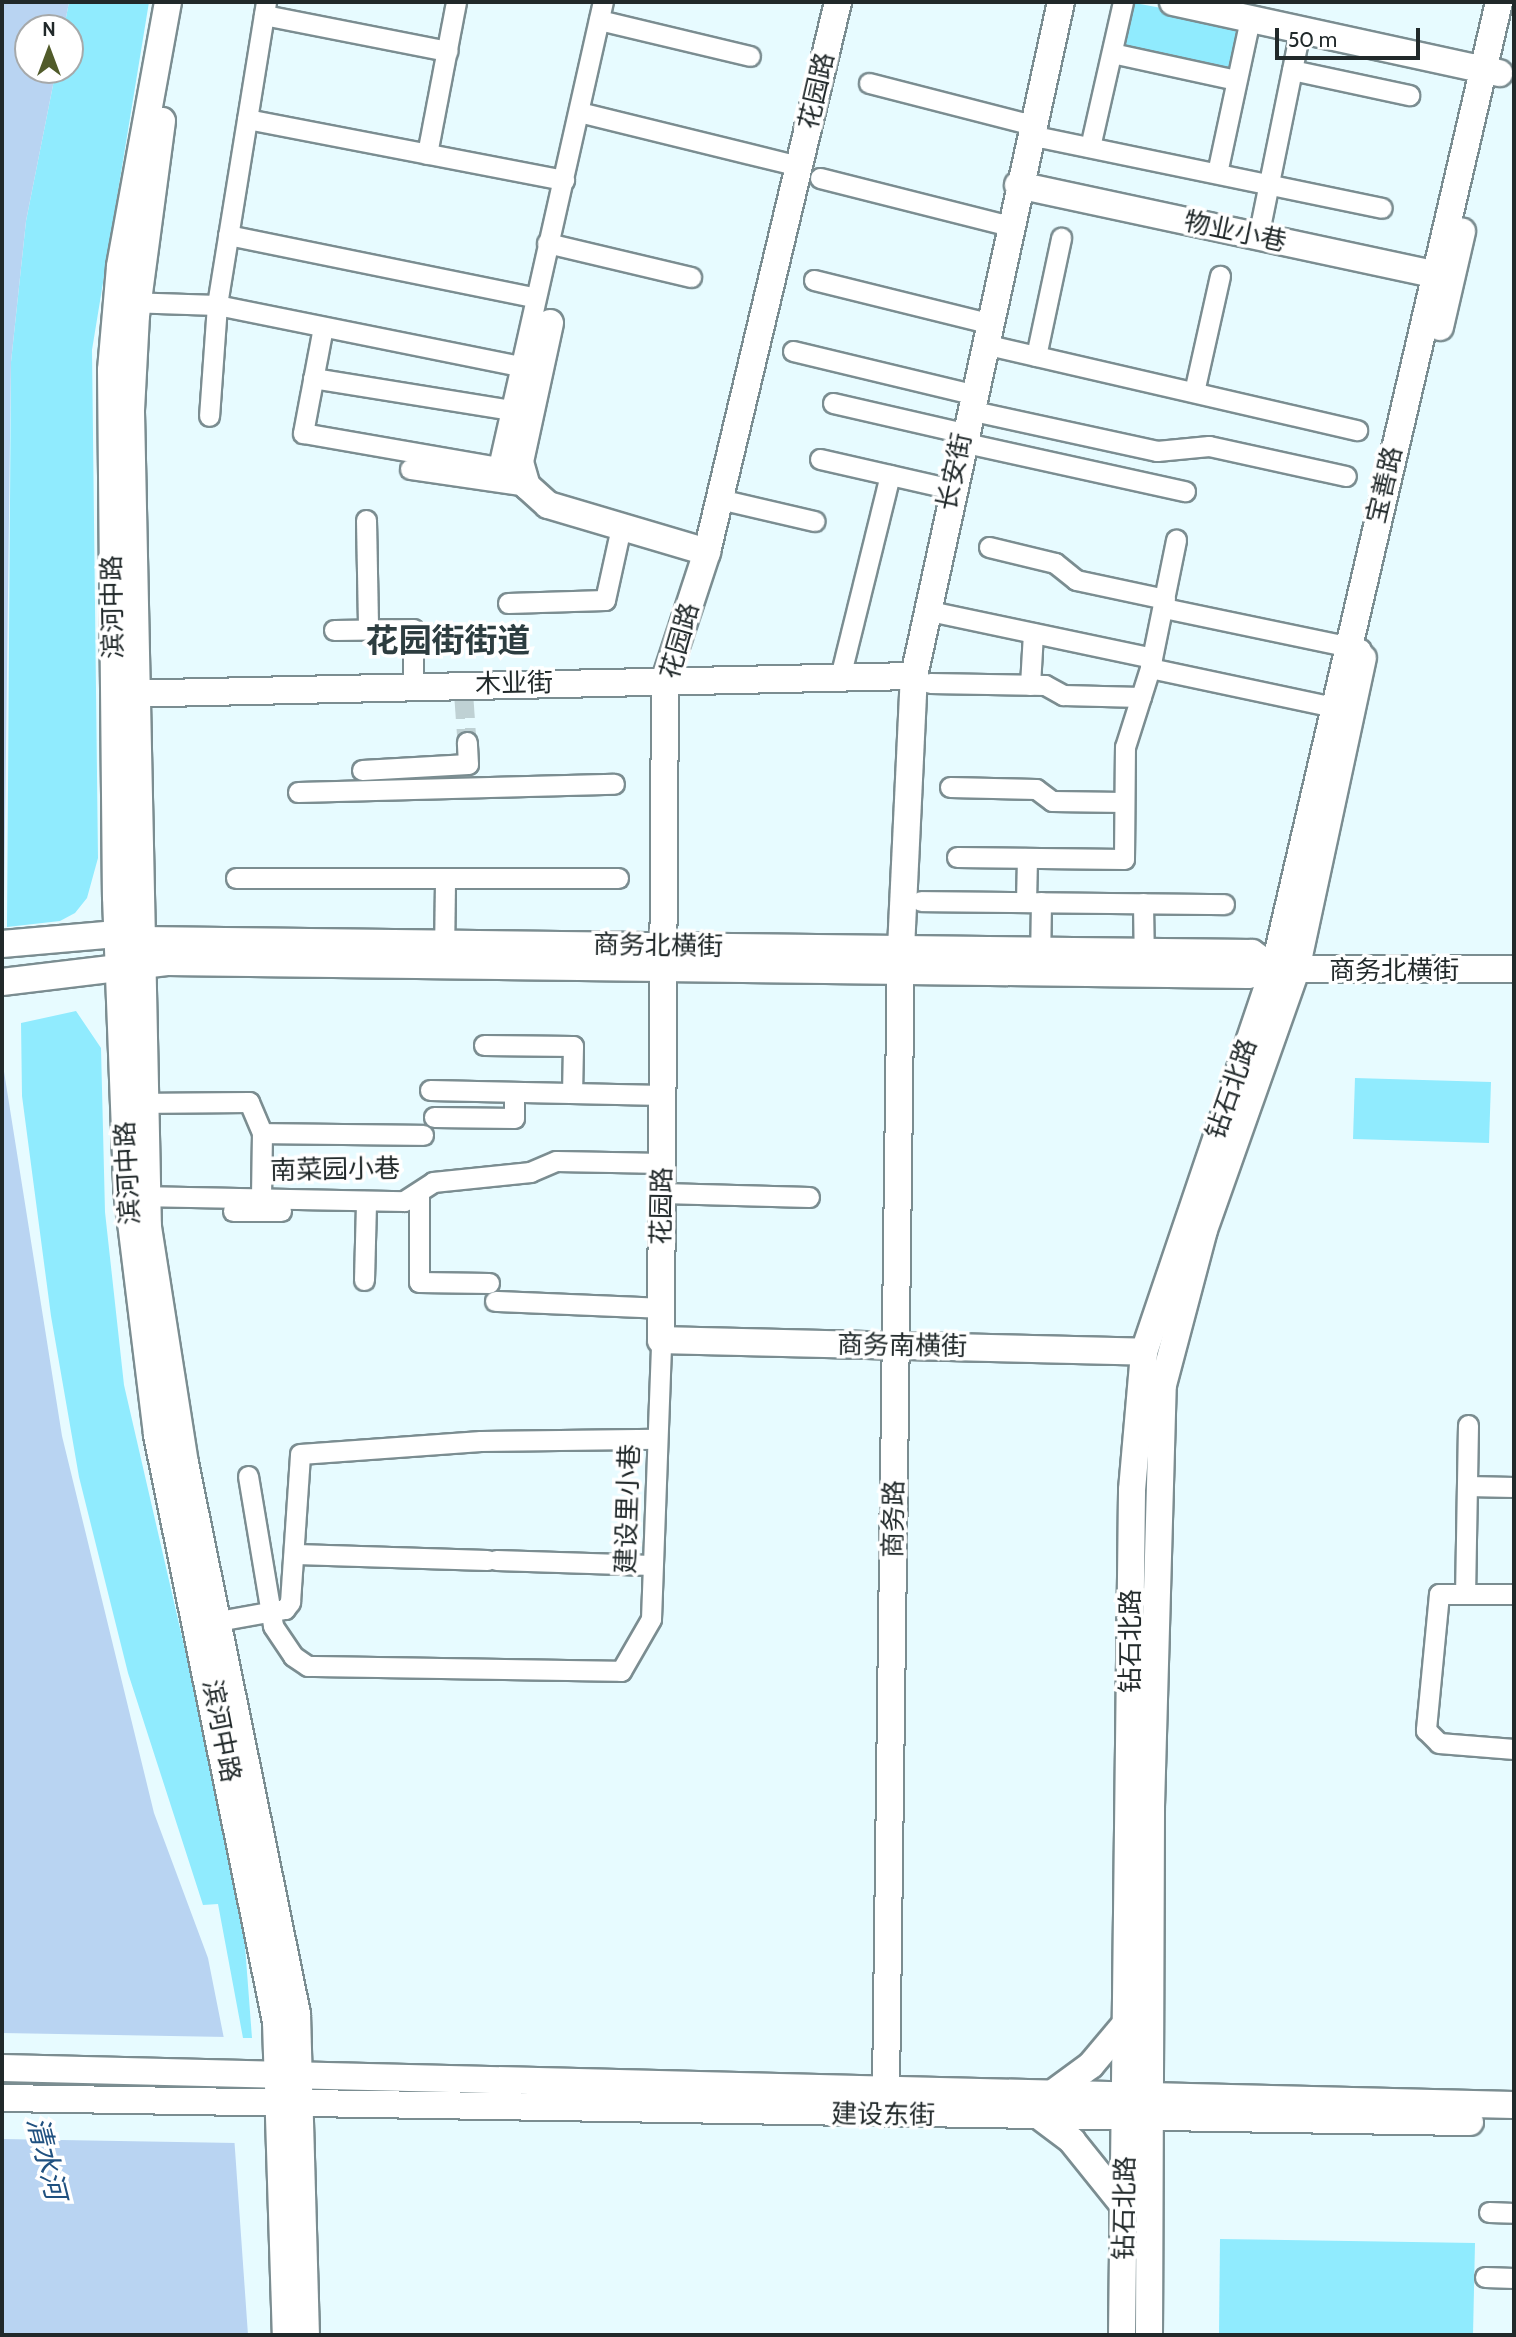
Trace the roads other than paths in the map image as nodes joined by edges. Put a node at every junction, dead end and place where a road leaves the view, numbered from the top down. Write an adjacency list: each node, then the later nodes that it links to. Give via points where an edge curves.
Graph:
1 (168, 2): 44 (main road, 滨河中路)
2 (184, 2): 44 (main road, 滨河中路)
3 (456, 2): 15 (street)
4 (838, 2): 28 (main road, 花园路)
5 (1061, 2): 25 (main road, 长安街)
6 (1123, 2): 16 (street)
7 (1172, 2): 9 (main road)
8 (1499, 2): 19 (main road, 宝善路)
9 (1212, 6): 13 (main road)
10 (1514, 8): 19 (main road, 宝善路)
11 (265, 9): 15 (street); 24 (street)
12 (601, 11): 17 (street); 23 (street)
13 (1250, 19): 14 (main road); 20 (street)
14 (1300, 30): 18 (street); 19 (main road)
15 (447, 51): 27 (street)
16 (1112, 53): 20 (street); 26 (street)
17 (750, 56)
18 (1292, 70): 22 (street); 31 (street)
19 (1491, 72): 40 (main road, 宝善路)
20 (1236, 80): 29 (street)
21 (869, 83): 25 (street)
22 (1409, 95)
23 (579, 112): 28 (street); 30 (street)
24 (247, 119): 27 (street); 35 (street)
25 (1031, 130): 26 (street); 32 (main road, 长安街)
26 (1090, 147): 29 (street)
27 (428, 153): 30 (street)
28 (810, 172): 34 (street); 68 (main road, 花园路)
29 (1217, 173): 31 (street)
30 (564, 180): 38 (street)
31 (1269, 183): 33 (street); 36 (street)
32 (1018, 185): 34 (main road, 长安街); 36 (main road, 物业小巷)
33 (1382, 208)
34 (1010, 226): 48 (main road, 长安街)
35 (228, 235): 43 (street); 45 (street)
36 (1258, 237): 40 (main road, 物业小巷)
37 (1061, 238): 50 (street)
38 (547, 243): 41 (street); 43 (street)
39 (1220, 276): 53 (street)
40 (1442, 276): 81 (main road, 宝善路)
41 (691, 277)
42 (814, 280): 48 (street)
43 (534, 298): 51 (street)
44 (126, 302): 45 (street); 88 (main road, 滨河中路, via 131,412)
45 (217, 306): 47 (street); 56 (street)
46 (551, 323): 63 (main road)
47 (323, 327): 51 (street); 52 (street)
48 (986, 333): 50 (street); 57 (main road, 长安街)
49 (793, 352): 57 (street)
50 (1036, 356): 53 (street)
51 (519, 366): 55 (street)
52 (313, 378): 55 (street); 63 (street, via 303,433)
53 (1194, 392): 58 (street)
54 (834, 403): 57 (street)
55 (510, 410): 63 (street)
56 (209, 416)
57 (970, 421): 59 (street); 61 (street); 66 (main road, 长安街)
58 (1357, 430)
59 (1074, 433): 61 (street); 65 (street, via 1157,451 1209,446)
60 (821, 459): 64 (street)
61 (1067, 465): 67 (street)
62 (410, 469): 63 (street)
63 (515, 475): 71 (main road, via 548,505)
64 (890, 475): 66 (street); 83 (street)
65 (1346, 476)
66 (952, 489): 77 (main road, 长安街)
67 (1185, 491)
68 (719, 499): 70 (street); 74 (main road, 花园路)
69 (366, 520): 78 (street)
70 (814, 521)
71 (621, 527): 74 (main road); 75 (street, via 605,600)
72 (1176, 540): 76 (street)
73 (989, 548): 76 (street, via 1055,563 1076,580)
74 (707, 552): 85 (main road, 花园路)
75 (508, 603)
76 (1164, 603): 81 (street); 82 (street)
77 (925, 610): 80 (street); 84 (main road, 长安街)
78 (368, 629): 79 (street); 87 (street, via 413,629)
79 (334, 630)
80 (1033, 633): 82 (street); 86 (street)
81 (1357, 648): 90 (main road, 宝善路)
82 (1151, 663): 89 (street); 90 (street)
83 (840, 677): 84 (main road, 木业街); 85 (main road, 木业街)
84 (922, 679): 86 (street); 112 (main road, 长安街)
85 (666, 680): 87 (main road, 木业街, via 464,692); 111 (main road, 花园路)
86 (1030, 685): 89 (street, via 1063,695)
87 (413, 686): 88 (main road, 木业街)
88 (124, 693): 109 (main road, 滨河中路)
89 (1141, 698): 98 (street, via 1125,747)
90 (1343, 709): 116 (main road, 宝善路)
91 (467, 742): 92 (street)
92 (468, 764): 93 (street); 96 (street)
93 (362, 770)
94 (614, 784): 96 (street)
95 (950, 787): 98 (street, via 1036,789 1052,801)
96 (469, 788): 97 (street)
97 (298, 792)
98 (1125, 802): 100 (street, via 1124,859)
99 (957, 858): 100 (street)
100 (1027, 858): 105 (street)
101 (236, 878): 102 (street)
102 (445, 878): 103 (street); 110 (street)
103 (618, 878)
104 (920, 901): 105 (street)
105 (1033, 902): 106 (street); 113 (street)
106 (1143, 903): 107 (street); 114 (street)
107 (1224, 904)
108 (2, 944): 109 (main road, 商务北横街, via 37,940)
109 (130, 952): 110 (main road, 商务北横街); 117 (main road, 商务北横街, via 42,978); 123 (main road, 滨河中路)
110 (444, 955): 111 (main road, 商务北横街)
111 (665, 957): 112 (main road, 商务北横街); 122 (main road, 花园路)
112 (901, 960): 113 (main road, 商务北横街); 139 (main road, 商务路)
113 (1040, 962): 114 (main road, 商务北横街)
114 (1144, 963): 116 (main road, 商务北横街)
115 (1514, 969): 116 (main road, 商务北横街)
116 (1285, 970): 140 (main road, 钻石北路); 154 (main road, 钻石北路, via 1163,1385)
117 (2, 982)
118 (484, 1045): 121 (street, via 572,1046)
119 (430, 1090): 120 (street)
120 (514, 1092): 121 (street); 124 (street, via 514,1118)
121 (572, 1093): 122 (street)
122 (663, 1095): 127 (main road, 花园路)
123 (134, 1102): 125 (street, via 249,1102); 130 (main road, 滨河中路)
124 (434, 1117)
125 (262, 1133): 126 (street); 132 (street)
126 (423, 1135)
127 (662, 1163): 128 (street, 南菜园小巷, via 556,1161 530,1172 433,1182); 129 (main road, 花园路)
128 (419, 1192): 134 (street, 南菜园小巷, via 404,1201); 137 (street, via 419,1282)
129 (662, 1194): 131 (street); 137 (main road, 花园路)
130 (137, 1196): 132 (street, 南菜园小巷); 151 (main road, 滨河中路)
131 (810, 1197)
132 (261, 1198): 133 (street, 南菜园小巷)
133 (334, 1200): 134 (street, 南菜园小巷); 135 (street, via 334,1212)
134 (366, 1201): 136 (street)
135 (233, 1210)
136 (364, 1280)
137 (661, 1308): 138 (main road, 花园路)
138 (678, 1346): 139 (main road, 商务南横街, via 860,1352); 142 (street, 建设里小巷)
139 (896, 1346): 140 (main road, 商务南横街); 157 (main road, 商务路)
140 (1144, 1352): 153 (main road, 钻石北路, via 1132,1490)
141 (1468, 1425): 144 (street)
142 (657, 1439): 146 (street, via 481,1441 300,1454); 147 (street, 建设里小巷)
143 (248, 1476): 150 (street)
144 (1467, 1486): 145 (street); 148 (street)
145 (1514, 1487)
146 (296, 1554): 147 (street); 150 (street, via 290,1602)
147 (652, 1565): 150 (street, 建设里小巷, via 650,1619 621,1671 308,1666 283,1645)
148 (1465, 1594): 149 (street); 152 (street, via 1439,1594 1426,1730 1439,1743)
149 (1514, 1594)
150 (269, 1612): 151 (street)
151 (209, 1622): 156 (main road, 滨河中路, via 297,2014)
152 (1514, 1749)
153 (1128, 2021): 158 (main road, via 1091,2065); 162 (main road, 钻石北路)
154 (1151, 2046): 162 (main road, 钻石北路); 163 (main road, via 1164,2072)
155 (2, 2068): 156 (main road, 建设东街)
156 (292, 2075): 157 (main road, 建设东街); 160 (main road, 滨河中路)
157 (886, 2090): 158 (main road, 建设东街)
158 (1053, 2093): 162 (main road, 建设东街)
159 (2, 2098): 160 (main road, 建设东街)
160 (292, 2104): 164 (main road, 建设东街); 172 (main road, 滨河中路); 173 (main road, 滨河中路)
161 (1514, 2105): 163 (main road, 建设东街)
162 (1139, 2107): 163 (main road, 建设东街); 164 (main road, 建设东街); 166 (main road, 钻石北路); 167 (main road, 钻石北路)
163 (1196, 2108): 165 (main road, 建设东街); 166 (main road)
164 (1042, 2118): 167 (main road, via 1072,2141)
165 (1514, 2123)
166 (1152, 2169): 175 (main road, 钻石北路)
167 (1125, 2207): 174 (main road, 钻石北路)
168 (1489, 2212): 169 (street)
169 (1514, 2213)
170 (1485, 2277): 171 (street)
171 (1514, 2278)
172 (286, 2335)
173 (306, 2335)
174 (1122, 2335)
175 (1149, 2335)

